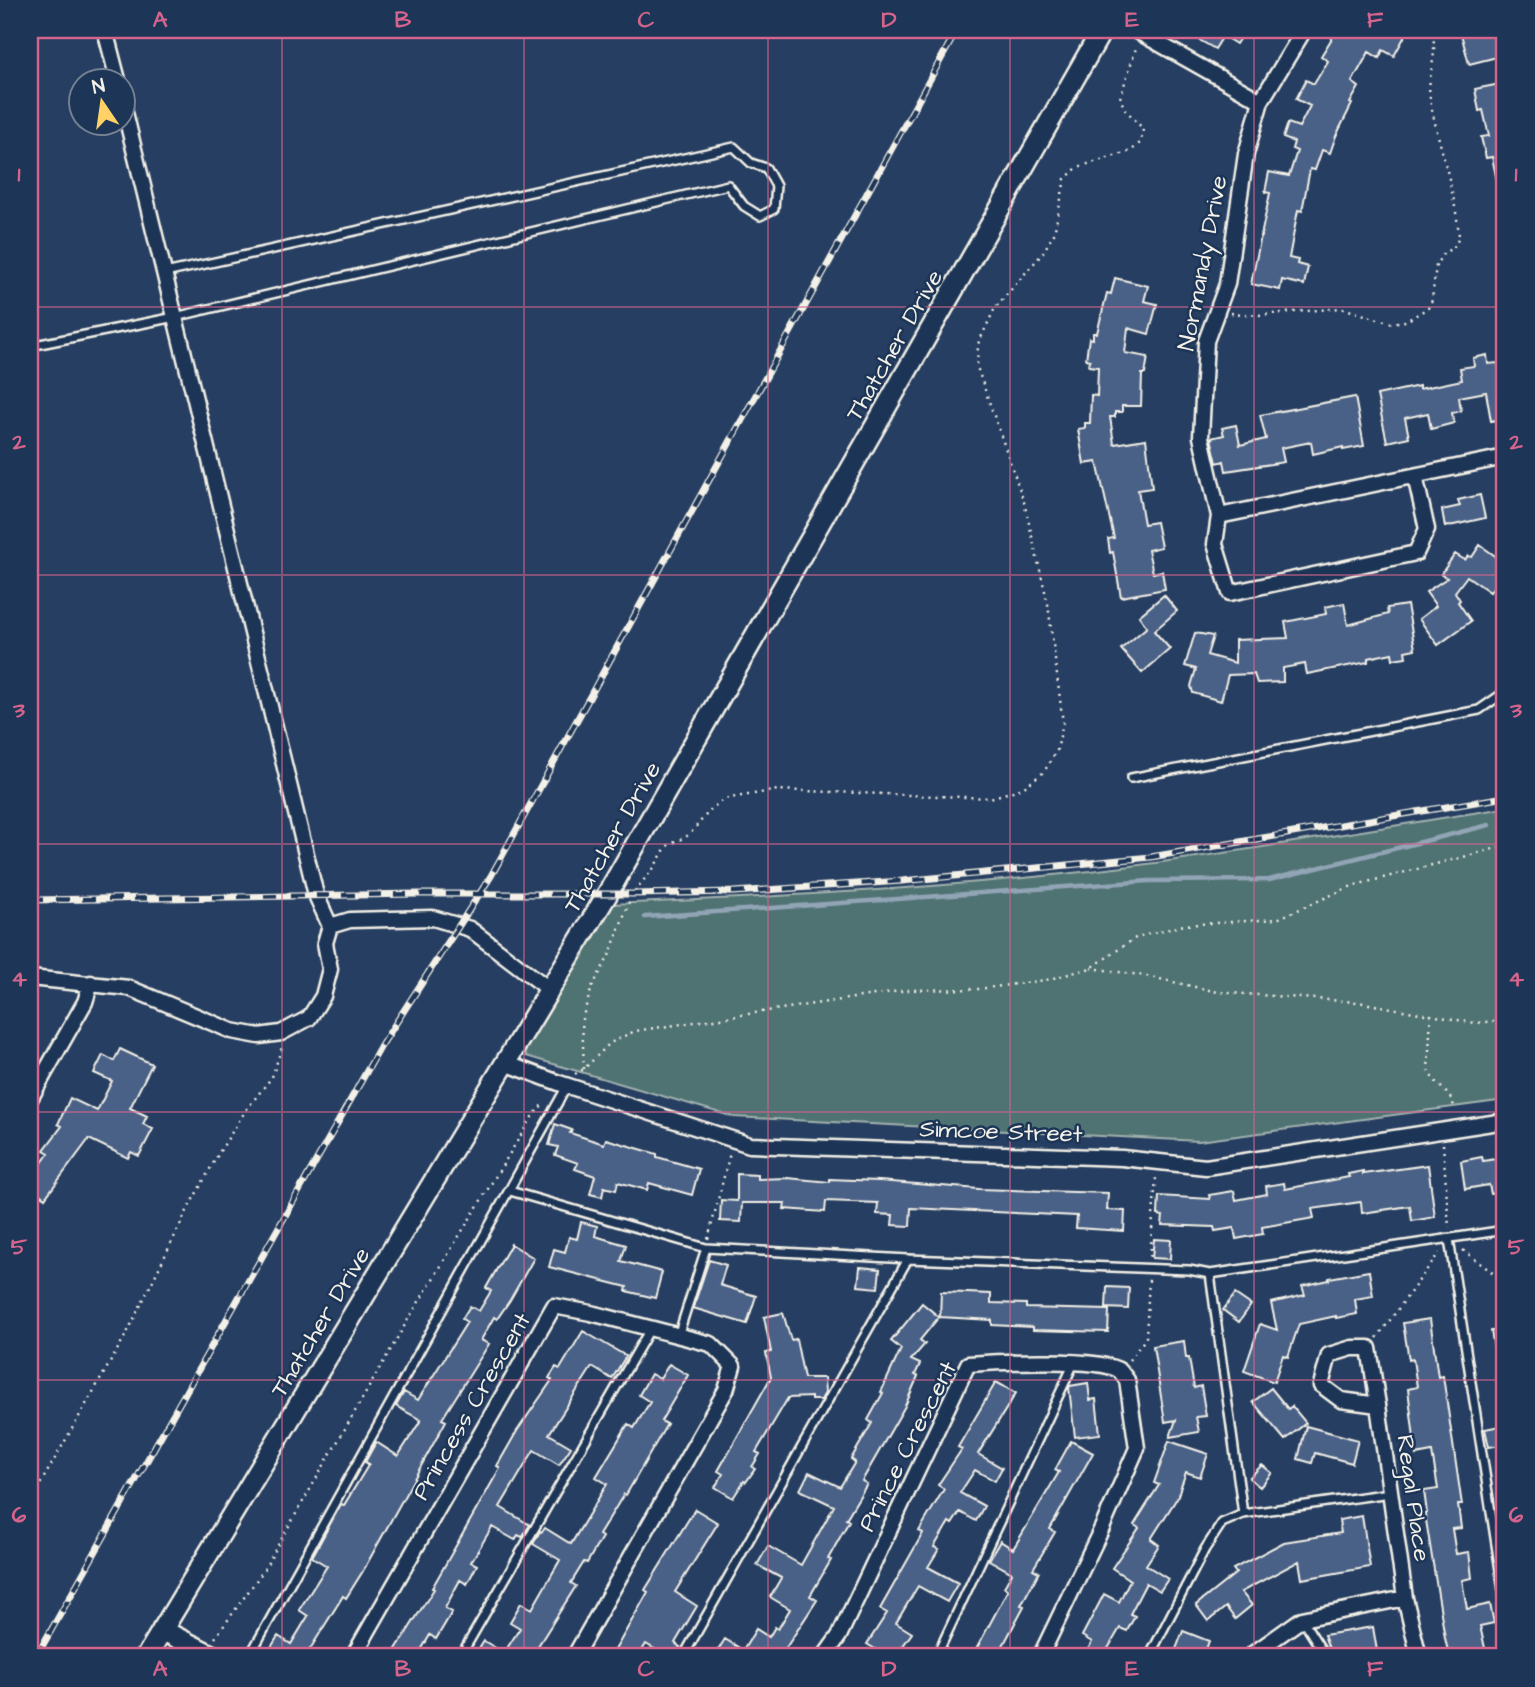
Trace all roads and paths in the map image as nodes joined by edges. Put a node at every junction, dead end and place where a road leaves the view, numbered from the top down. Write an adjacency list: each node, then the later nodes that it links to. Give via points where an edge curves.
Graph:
1 (105, 30): 6 (street)
2 (1102, 30): 24 (main road, Thatcher Drive)
3 (1304, 30): 7 (street, Normandy Drive)
4 (1431, 30): 10 (path, via 1436,47 1430,97 1459,236 1436,265 1428,308 1406,321 1391,323 1342,308 1259,315)
5 (1139, 32): 7 (street); 29 (path, via 1120,98 1143,129 1141,142 1131,151 1078,167 1065,179 1054,234 995,307 978,344 977,367 1024,502 1048,604 1063,723 1057,750 1044,772 1023,788 990,798 778,790 724,799 690,835 667,846 632,894 582,1019)
6 (114, 66)
7 (1261, 102): 10 (street, Normandy Drive, via 1246,154 1227,284)
8 (131, 136): 9 (street)
9 (165, 273): 11 (street); 11 (lane, via 734,147 751,163 766,168 776,186 774,208 761,216 744,206 728,185)
10 (1217, 311): 16 (street, Normandy Drive, via 1206,341 1201,437)
11 (175, 317): 12 (lane); 20 (street, via 316,895)
12 (30, 346): 13 (lane)
13 (30, 353)
14 (1505, 457): 15 (street)
15 (1415, 475): 16 (street); 16 (street, Normandy Drive, via 1427,529 1416,553 1230,593 1215,544)
16 (1219, 516)
17 (1505, 692): 18 (lane, via 1479,710)
18 (1131, 778)
19 (1505, 846): 21 (path, via 1352,886 1277,919 1184,925 1137,937)
20 (330, 926): 24 (street, via 350,920 433,918 470,929); 27 (street, via 326,943 330,969 323,996 309,1018)
21 (1091, 968): 25 (path, via 1218,992 1358,1002); 29 (path, via 1046,980 979,989 907,990 635,1031 610,1043)
22 (30, 978): 23 (street)
23 (91, 983): 27 (street, via 129,988 232,1031 259,1036); 31 (street, via 85,1002)
24 (550, 990): 28 (main road, Thatcher Drive)
25 (1431, 1014): 26 (path, via 1475,1023); 32 (path, via 1428,1069 1452,1097)
26 (1505, 1020)
27 (281, 1032): 49 (path, via 282,1051 272,1077 202,1183 127,1333)
28 (506, 1063): 30 (street, Simcoe Street); 54 (main road, Thatcher Drive)
29 (584, 1069): 30 (path)
30 (563, 1085): 35 (street, Simcoe Street); 36 (lane); 55 (path, via 532,1117)
31 (30, 1099)
32 (1454, 1107)
33 (1505, 1121): 34 (street, Simcoe Street)
34 (1443, 1130): 35 (street, Simcoe Street, via 1206,1167 1122,1158 750,1145); 38 (path)
35 (734, 1140): 39 (path)
36 (510, 1191): 39 (lane); 57 (lane)
37 (1505, 1230): 38 (lane)
38 (1449, 1239): 41 (lane); 42 (path); 45 (path); 52 (lane)
39 (706, 1248): 40 (lane); 44 (lane)
40 (908, 1259): 41 (lane); 61 (lane)
41 (1210, 1274): 50 (lane)
42 (1505, 1282)
43 (650, 1329): 44 (street, Princess Crescent); 58 (street, Princess Crescent, via 554,1306); 59 (lane)
44 (678, 1335): 60 (street, Princess Crescent, via 711,1344 733,1366 726,1390)
45 (1369, 1348): 47 (street, Regal Place); 47 (street, Regal Place, via 1329,1355 1321,1385 1341,1400)
46 (1074, 1362): 62 (street, Prince Crescent, via 968,1364 839,1636); 63 (lane); 64 (street, Prince Crescent, via 1121,1371 1127,1380 1137,1448)
47 (1378, 1405): 48 (street, Regal Place)
48 (1391, 1493): 50 (lane); 51 (street, Regal Place)
49 (30, 1502)
50 (1243, 1514): 65 (lane, via 1222,1523)
51 (1405, 1598): 53 (street); 68 (street, Regal Place)
52 (1505, 1603)
53 (1302, 1619): 66 (street); 67 (lane)
54 (162, 1630): 55 (main road); 56 (main road, Thatcher Drive)
55 (210, 1655)
56 (146, 1657)
57 (249, 1657)
58 (353, 1657)
59 (460, 1657)
60 (574, 1657)
61 (683, 1657)
62 (824, 1657)
63 (936, 1657)
64 (1040, 1657)
65 (1149, 1657)
66 (1252, 1657)
67 (1326, 1657)
68 (1419, 1657)

